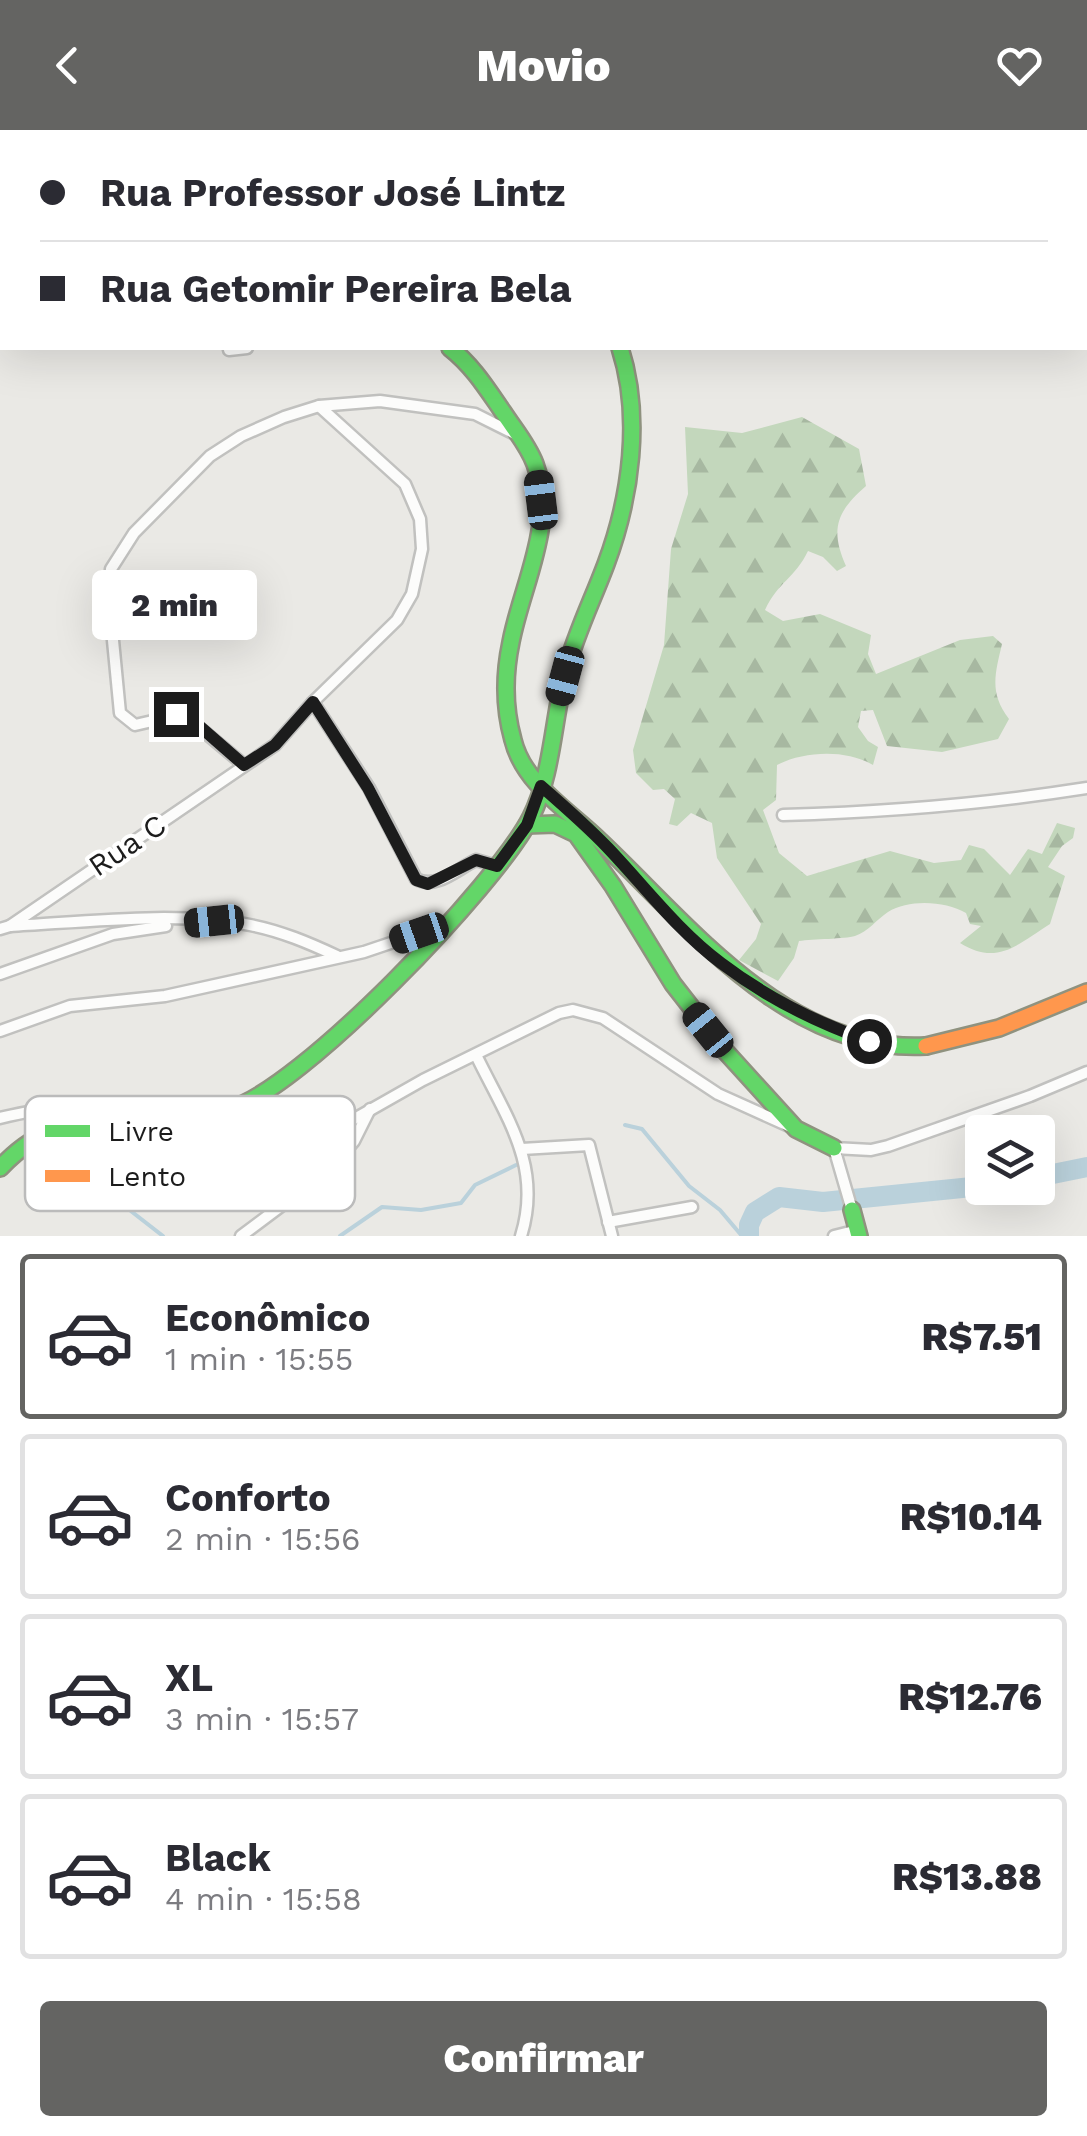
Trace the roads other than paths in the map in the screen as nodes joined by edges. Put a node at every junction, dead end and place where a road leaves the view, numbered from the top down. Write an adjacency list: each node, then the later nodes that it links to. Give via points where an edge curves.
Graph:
1 (452, 350): 4 (street)
2 (628, 356): 7 (street, via 630,436 614,541 573,645)
3 (318, 406): 4 (street, via 380,401 453,409); 5 (street, via 405,484 420,519 422,549 412,594 397,620); 6 (street, via 241,436 210,456 134,533 111,569 120,713 135,725 183,714)
4 (520, 437): 7 (street, via 537,471 541,524 507,663 507,709 522,767)
5 (313, 702): 6 (street, via 275,745); 11 (street, via 416,880 435,882 476,860)
6 (244, 765): 14 (street, Rua C)
7 (541, 786): 10 (street); 17 (street, via 718,962 819,1023 906,1047 952,1042)
8 (1087, 788): 9 (street, via 996,803)
9 (783, 815)
10 (527, 825): 11 (street); 26 (street, via 554,824 576,834 690,1008)
11 (497, 866): 13 (street)
12 (214, 921): 14 (street); 15 (street, via 271,930); 16 (street, via 113,934)
13 (447, 924): 15 (street); 21 (street, via 354,1018)
14 (5, 928)
15 (339, 957): 18 (street, via 165,996 70,1006)
16 (0, 974)
17 (1087, 992)
18 (0, 1031)
19 (476, 1055): 22 (street); 26 (street, via 559,1014 590,1013 718,1094); 30 (street)
20 (1087, 1072): 29 (street, via 888,1146)
21 (260, 1096)
22 (370, 1108): 24 (street); 27 (street)
23 (25, 1112): 25 (street)
24 (355, 1116)
25 (0, 1118)
26 (796, 1129): 29 (street)
27 (355, 1139)
28 (25, 1142): 31 (street)
29 (834, 1148): 33 (street)
30 (522, 1149): 35 (street, via 589,1145); 38 (street, via 530,1182)
31 (0, 1168)
32 (692, 1207): 35 (street)
33 (852, 1210): 36 (street)
34 (274, 1211): 37 (street)
35 (608, 1222): 39 (street)
36 (858, 1233): 40 (street)
37 (241, 1236)
38 (521, 1236)
39 (612, 1236)
40 (834, 1236)

